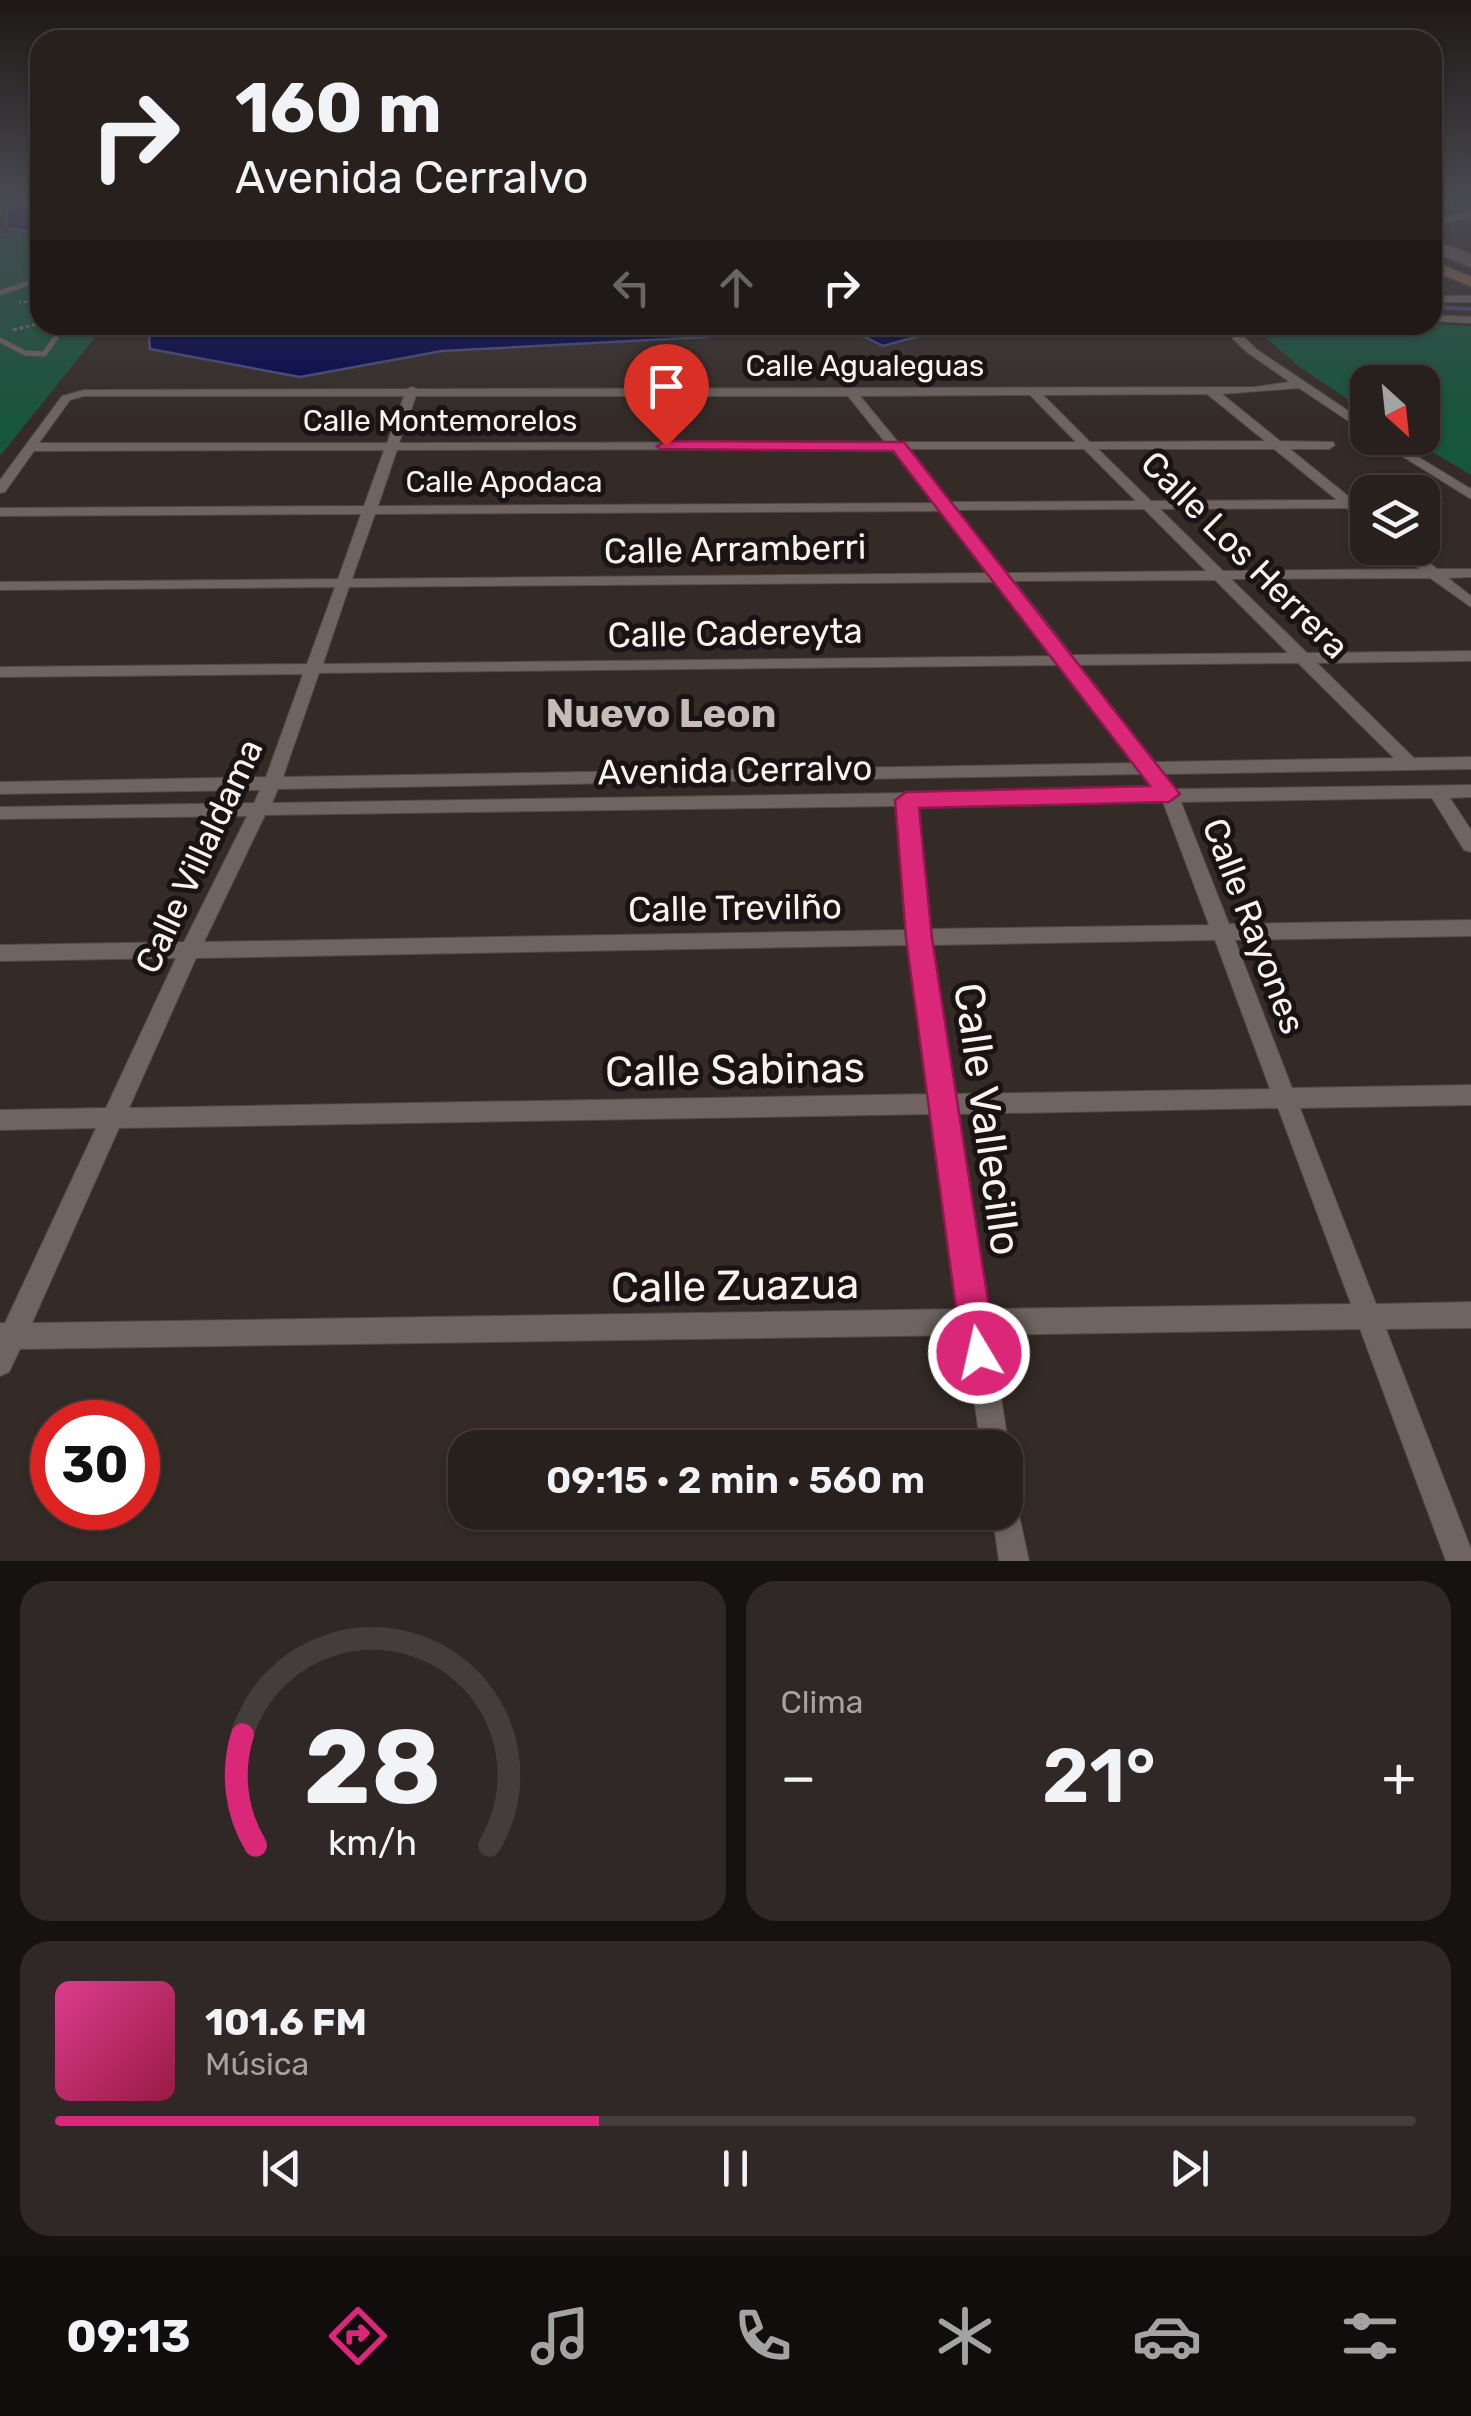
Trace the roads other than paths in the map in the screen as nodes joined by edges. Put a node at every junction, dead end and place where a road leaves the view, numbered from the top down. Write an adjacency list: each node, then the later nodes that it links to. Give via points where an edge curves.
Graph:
1 (30, 282): 2 (lane)
2 (0, 293)
3 (1442, 299): 4 (street)
4 (1471, 299)
5 (1442, 319): 6 (street)
6 (1471, 320)
7 (58, 335): 9 (lane, via 44,354 25,353)
8 (1238, 335): 10 (street)
9 (0, 337)
10 (1296, 385): 13 (street, Calle Agualeguas); 15 (street)
11 (412, 390): 12 (street, Calle Agualeguas); 18 (street, Calle Villaldama); 21 (street, Calle Agualeguas, via 73,395)
12 (850, 391): 14 (street, Calle Agualeguas); 20 (street, Calle Rayones)
13 (1211, 391): 14 (street, Calle Agualeguas); 19 (street)
14 (1033, 392): 16 (street, Calle Los Herrera)
15 (1350, 419)
16 (1087, 444): 19 (street, Calle Montemorelos); 20 (street, Calle Montemorelos); 26 (street, Calle Los Herrera)
17 (1329, 444): 19 (street, Calle Montemorelos)
18 (394, 445): 20 (street, Calle Montemorelos); 21 (street, Calle Montemorelos); 29 (street, Calle Villaldama)
19 (1281, 445): 25 (street)
20 (898, 446): 28 (street, Calle Rayones)
21 (30, 448): 23 (street)
22 (1407, 455): 24 (street)
23 (0, 489)
24 (1471, 495)
25 (1350, 503)
26 (1148, 504): 27 (street, Calle Apodaca); 28 (street, Calle Apodaca); 34 (street, Calle Los Herrera)
27 (1350, 504)
28 (945, 506): 29 (street, Calle Apodaca); 35 (street, Calle Rayones)
29 (372, 507): 30 (street, Calle Apodaca); 36 (street, Calle Villaldama)
30 (0, 512)
31 (1422, 565): 32 (street)
32 (1433, 574): 33 (street, Calle Arramberri); 34 (street, Calle Arramberri); 38 (street)
33 (1471, 574)
34 (1221, 575): 35 (street, Calle Arramberri); 40 (street, Calle Los Herrera)
35 (1003, 577): 36 (street, Calle Arramberri); 41 (street, Calle Rayones)
36 (347, 583): 37 (street, Calle Arramberri); 42 (street, Calle Villaldama)
37 (0, 586)
38 (1471, 604)
39 (1471, 656): 40 (street, Calle Cadereyta)
40 (1302, 657): 41 (street, Calle Cadereyta); 44 (street, Calle Los Herrera)
41 (1065, 660): 42 (street, Calle Cadereyta); 46 (street, Calle Rayones)
42 (317, 667): 43 (street, Calle Cadereyta); 47 (street, Calle Villaldama)
43 (0, 672)
44 (1410, 764): 45 (street, Avenida Cerralvo); 46 (street, Avenida Cerralvo)
45 (1471, 764)
46 (1147, 770): 47 (street, Avenida Cerralvo); 51 (street, Calle Rayones)
47 (272, 784): 48 (street, Avenida Cerralvo); 53 (street, Calle Villaldama)
48 (0, 788)
49 (1437, 791): 50 (street, Avenida Cerralvo); 51 (street, Avenida Cerralvo); 55 (street)
50 (1471, 791)
51 (1169, 794): 52 (street, Avenida Cerralvo); 57 (street, Calle Rayones)
52 (906, 800): 53 (street, Avenida Cerralvo); 58 (street, Calle Vallecillo)
53 (258, 807): 54 (street, Avenida Cerralvo); 59 (street, Calle Villaldama)
54 (0, 813)
55 (1471, 845)
56 (1471, 928): 57 (street, Calle Trevilño)
57 (1222, 934): 58 (street, Calle Trevilño); 62 (street, Calle Rayones)
58 (919, 938): 59 (street, Calle Trevilño); 63 (street, Calle Vallecillo)
59 (191, 947): 60 (street, Calle Trevilño); 64 (street, Calle Villaldama)
60 (0, 953)
61 (1471, 1095): 62 (street, Calle Sabinas)
62 (1286, 1099): 63 (street, Calle Sabinas); 67 (street, Calle Rayones)
63 (945, 1102): 64 (street, Calle Sabinas); 68 (street, Calle Vallecillo)
64 (116, 1117): 65 (street, Calle Sabinas); 69 (street, Calle Villaldama)
65 (0, 1120)
66 (1471, 1315): 67 (street, Calle Zuazua)
67 (1368, 1319): 68 (street, Calle Zuazua); 74 (street, Calle Rayones)
68 (974, 1321): 69 (street, Calle Zuazua); 71 (street, Calle Vallecillo)
69 (6, 1336): 70 (street, Calle Villaldama)
70 (0, 1362)
71 (992, 1430)
72 (1009, 1530): 73 (street)
73 (1014, 1561)
74 (1461, 1561)

